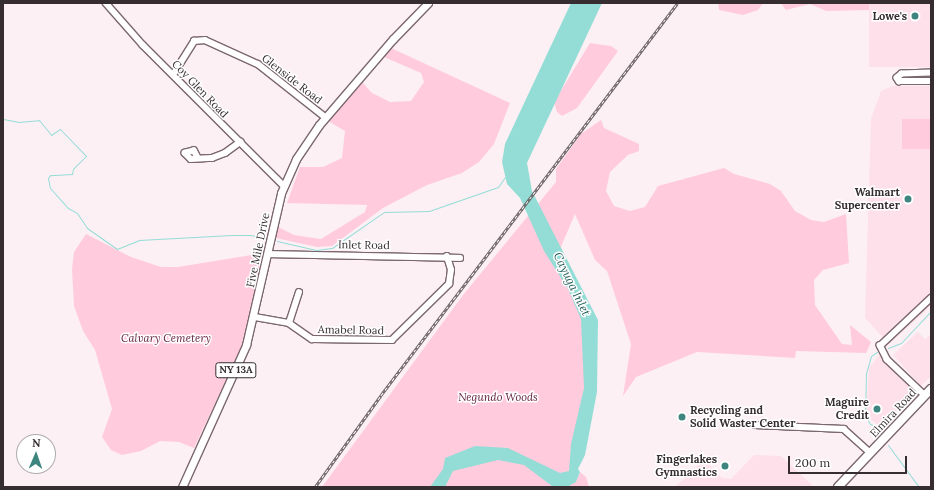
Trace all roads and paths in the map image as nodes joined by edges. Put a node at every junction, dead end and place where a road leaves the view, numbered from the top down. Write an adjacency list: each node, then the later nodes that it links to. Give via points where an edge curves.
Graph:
1 (106, 3): 4 (street, Coy Glen Road)
2 (428, 3): 6 (main road, Five Mile Drive / NY 13A)
3 (931, 73): 5 (street, via 902,74 897,78 899,81)
4 (173, 75): 6 (street, Glenside Road, via 194,41 205,40 258,64); 7 (street, Coy Glen Road)
5 (931, 80)
6 (325, 117): 9 (main road, Five Mile Drive / NY 13A, via 302,149)
7 (240, 142): 8 (street, via 218,156); 9 (street, Coy Glen Road)
8 (197, 157)
9 (284, 186): 10 (main road, Five Mile Drive / NY 13A)
10 (268, 254): 11 (street, Inlet Road); 15 (main road, Five Mile Drive / NY 13A)
11 (447, 257): 12 (street, Inlet Road); 16 (street, Amabel Road, via 451,270 449,284 392,340 312,339)
12 (460, 258)
13 (299, 293): 16 (street)
14 (931, 298): 18 (street, via 880,346 887,360)
15 (255, 317): 16 (street, Amabel Road); 21 (main road, Five Mile Drive / NY 13A, via 235,372)
16 (289, 323)
17 (931, 389): 18 (highway, Elmira Road)
18 (924, 395): 20 (highway, Elmira Road)
19 (755, 425): 20 (street, via 844,428)
20 (871, 453): 22 (highway, Elmira Road)
21 (182, 487)
22 (838, 487)

